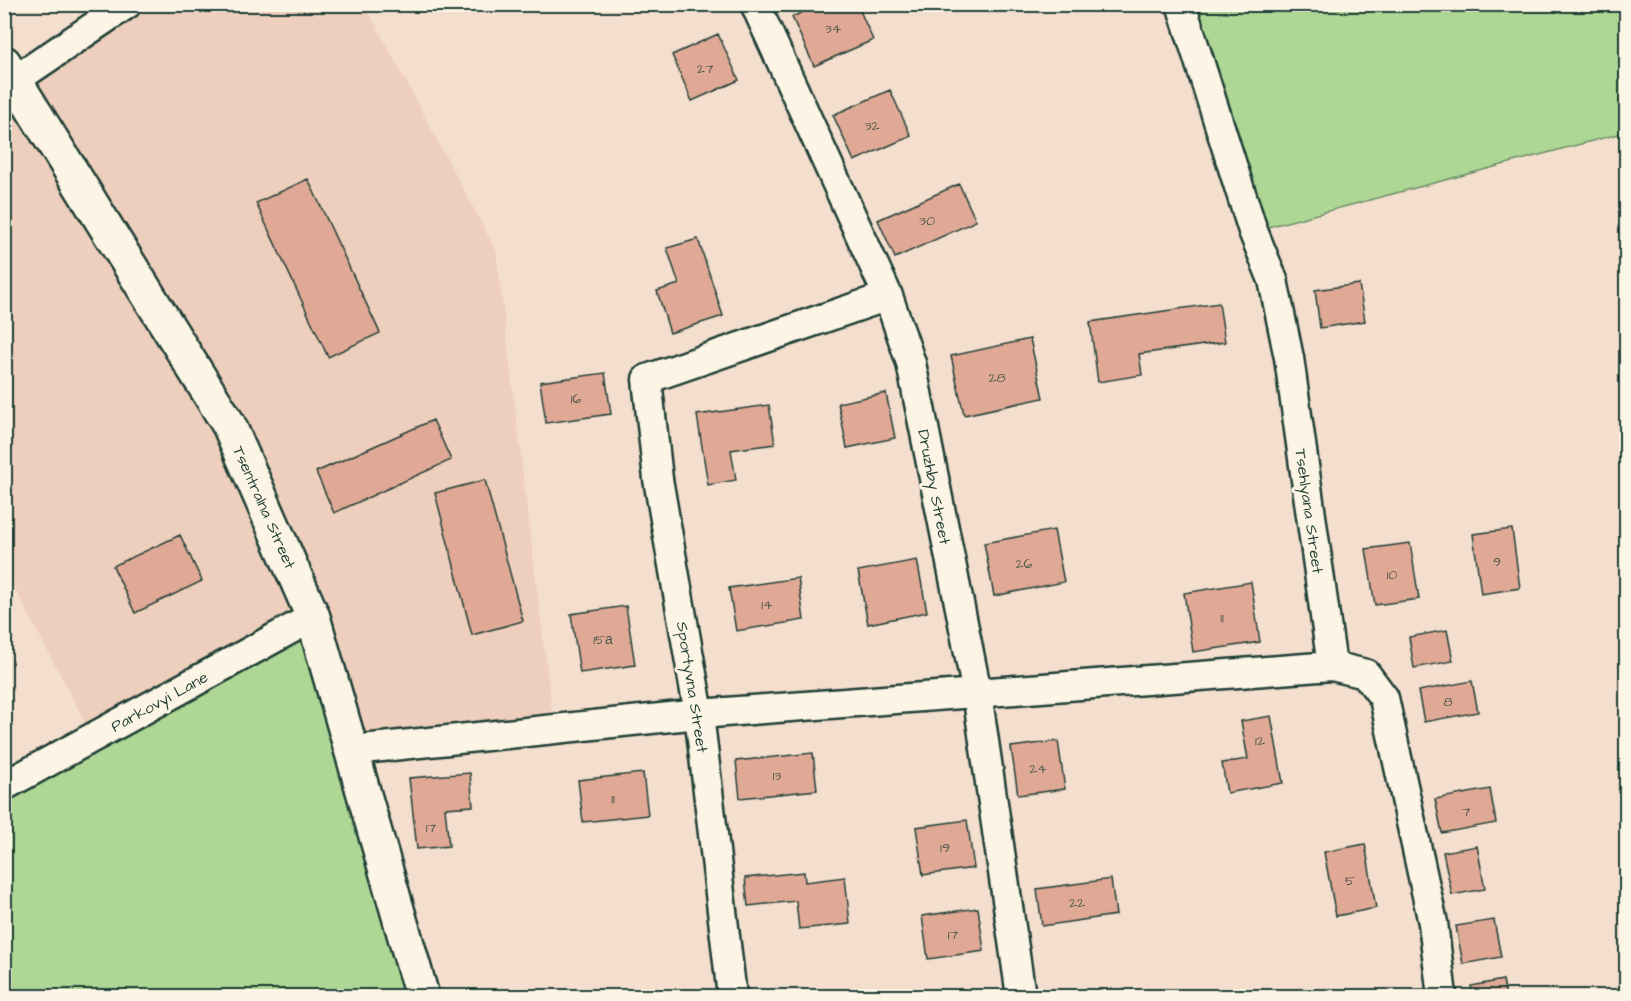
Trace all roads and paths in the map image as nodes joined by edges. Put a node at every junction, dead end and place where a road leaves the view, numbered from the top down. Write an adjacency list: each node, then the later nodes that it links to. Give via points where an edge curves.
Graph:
1 (127, 4): 4 (street)
2 (755, 4): 5 (street, Druzhby Street)
3 (1181, 4): 7 (street, Tsehlyana Street, via 1253,231 1273,280 1288,358)
4 (10, 72): 6 (street, Tsentralna Street, via 229,425)
5 (888, 296): 8 (street, Druzhby Street, via 910,363); 9 (street, Sportyvna Street, via 646,379 658,479)
6 (313, 617): 10 (street, Tsentralna Street); 11 (street, Parkovyi Lane)
7 (1332, 666): 8 (street); 15 (street, via 1366,674 1384,698 1433,923)
8 (976, 693): 9 (street); 14 (street, Druzhby Street)
9 (699, 714): 10 (street); 13 (street, Sportyvna Street)
10 (353, 750): 12 (street, Tsentralna Street)
11 (4, 786)
12 (422, 996)
13 (732, 996)
14 (1021, 996)
15 (1442, 996)

